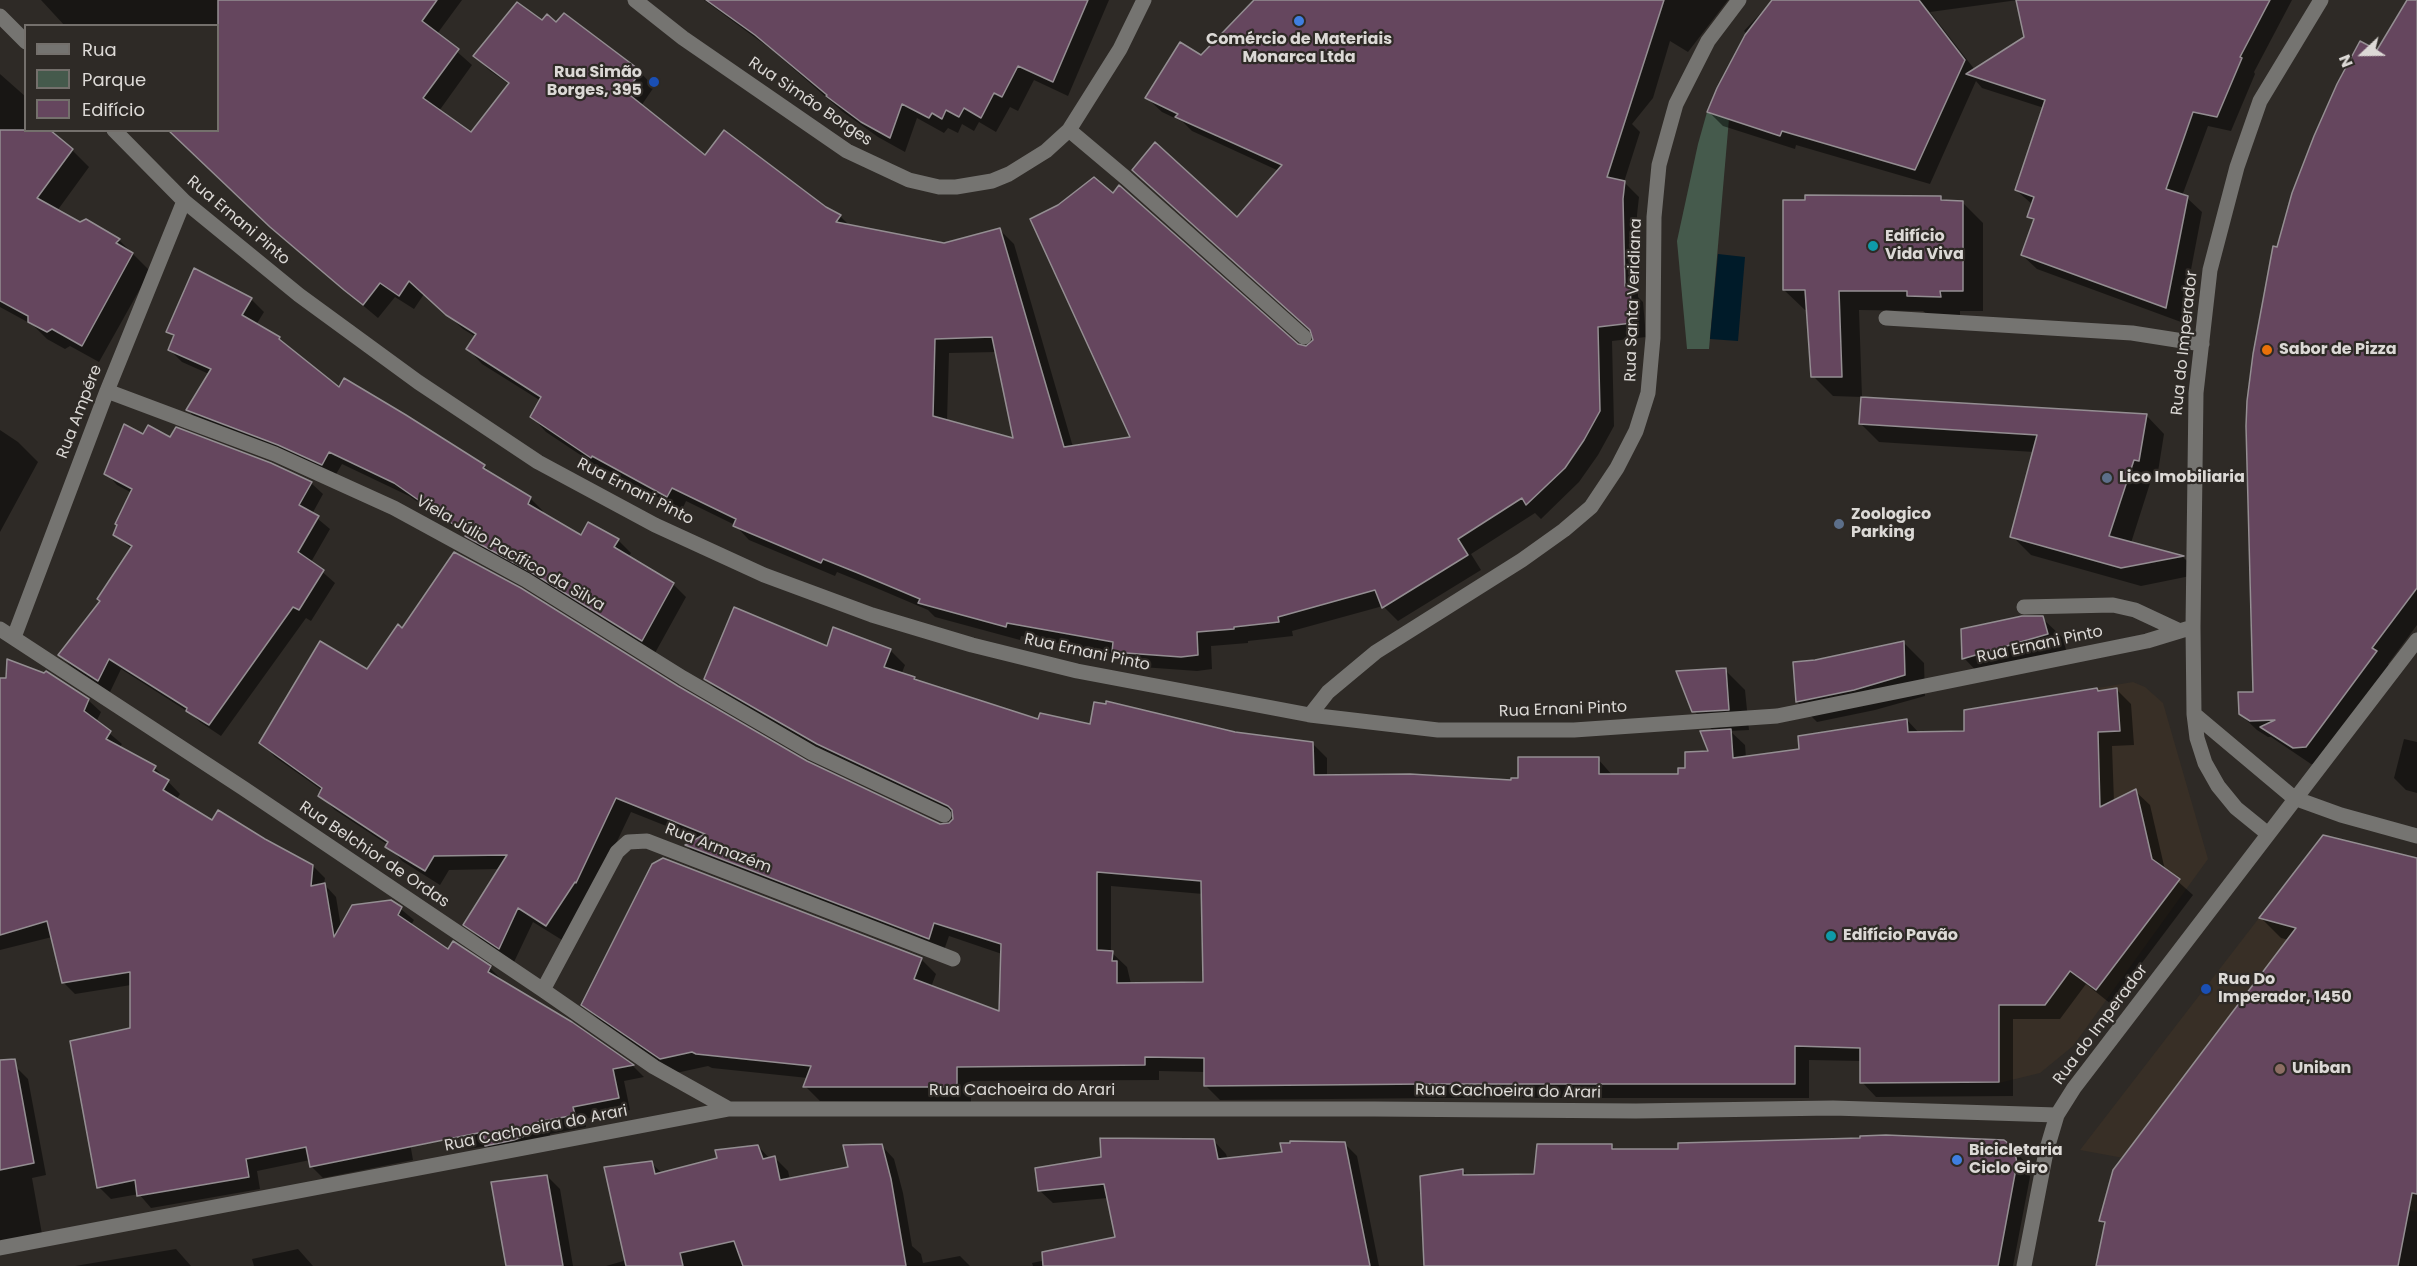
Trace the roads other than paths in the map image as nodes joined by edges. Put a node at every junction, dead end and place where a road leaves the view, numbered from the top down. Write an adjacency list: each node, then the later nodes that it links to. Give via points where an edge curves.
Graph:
1 (635, 0): 7 (street, Rua Simão Borges, via 683,38 847,151 909,180 939,187 992,181 1028,164)
2 (1144, 0): 7 (street, Rua Simão Borges, via 1120,49)
3 (1739, 0): 20 (street, Rua Santa Veridiana, via 1708,41 1676,104 1659,165 1648,393 1636,431 1617,468 1591,507 1564,530 1376,652 1328,692)
4 (2321, 0): 12 (street, Rua do Imperador, via 2260,101 2237,167 2210,270)
5 (0, 16): 6 (street)
6 (24, 40)
7 (1069, 130): 11 (street)
8 (116, 132): 9 (street, Rua Ernani Pinto)
9 (184, 201): 13 (street, Rua Ampére); 20 (street, Rua Ernani Pinto, via 299,295 418,382 538,462 655,525 764,575 972,645 1077,671)
10 (1886, 318): 12 (street, via 2132,333)
11 (1304, 337)
12 (2202, 344): 16 (street, Rua do Imperador, via 2196,393)
13 (107, 391): 17 (street, Rua Ampére); 22 (street, Viela Júlio Pacífico da Silva, via 275,454 394,508 526,580 812,753)
14 (2024, 607): 16 (street, via 2113,605)
15 (0, 629): 17 (street, Rua Belchior de Ordas)
16 (2187, 629): 19 (street, Rua do Imperador); 20 (street, Rua Ernani Pinto, via 2103,651 1777,716 1574,730 1438,730)
17 (14, 637): 26 (street, Rua Belchior de Ordas)
18 (2417, 640): 21 (street, Rua do Imperador)
19 (2194, 714): 21 (street); 23 (street, Rua do Imperador, via 2205,763 2218,786 2236,808)
20 (1310, 715)
21 (2294, 798): 23 (street, Rua do Imperador); 24 (street)
22 (944, 815)
23 (2268, 834): 28 (street, Rua do Imperador)
24 (2417, 836)
25 (953, 960): 26 (street, Rua Armazém, via 647,841 628,842 616,852)
26 (543, 990): 27 (street, Rua Belchior de Ordas, via 654,1067)
27 (729, 1109): 28 (street, Rua Cachoeira do Arari, via 1833,1108); 29 (street, Rua Cachoeira do Arari)
28 (2057, 1115): 30 (street, Rua do Imperador)
29 (0, 1248)
30 (2024, 1266)

